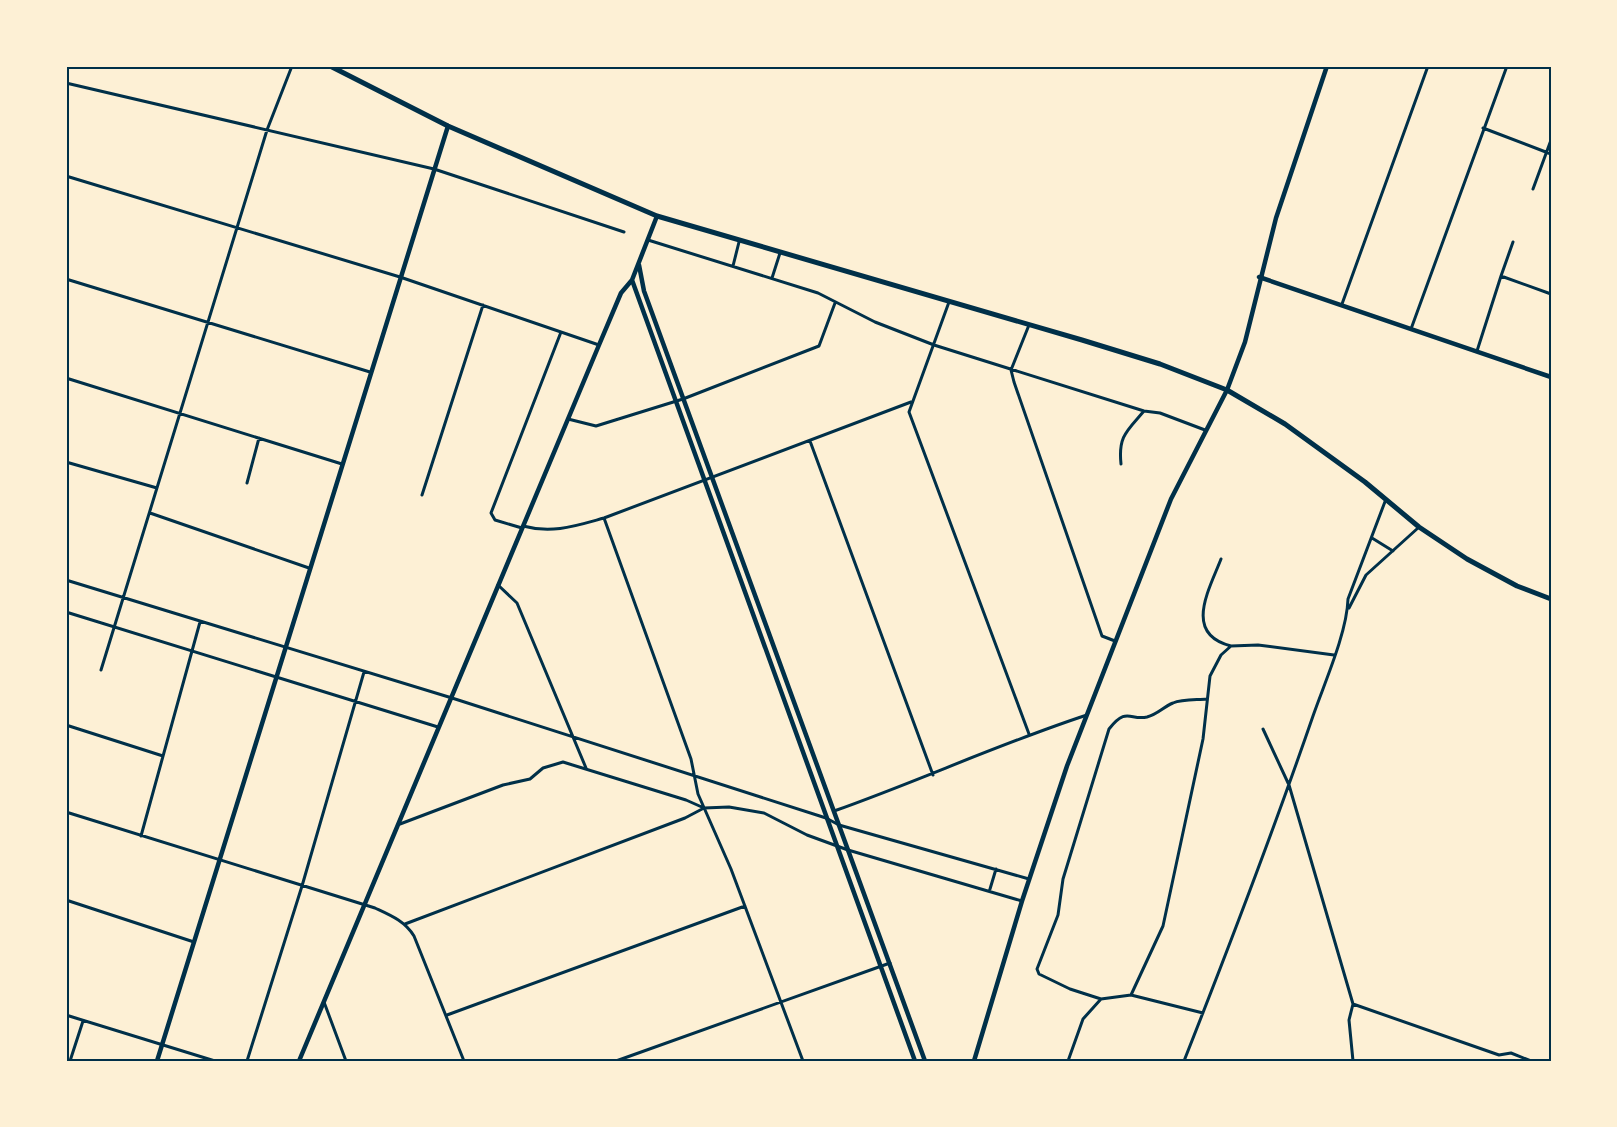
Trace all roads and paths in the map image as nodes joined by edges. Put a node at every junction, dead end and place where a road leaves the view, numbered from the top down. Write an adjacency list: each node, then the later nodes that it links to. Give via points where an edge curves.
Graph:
1 (292, 66): 9 (street)
2 (330, 66): 7 (main road)
3 (1327, 66): 26 (street)
4 (1428, 66): 36 (street)
5 (1507, 66): 8 (street)
6 (66, 82): 9 (street)
7 (448, 126): 12 (street); 15 (main road)
8 (1483, 128): 11 (street); 39 (street)
9 (267, 130): 12 (street); 16 (street)
10 (1551, 140): 11 (street)
11 (1549, 153): 14 (street)
12 (434, 169): 17 (street); 25 (street)
13 (66, 176): 16 (street)
14 (1533, 189)
15 (657, 216): 18 (street); 19 (main road)
16 (238, 227): 25 (street); 37 (street)
17 (624, 232)
18 (648, 240): 22 (street); 23 (street)
19 (739, 242): 21 (main road); 23 (street)
20 (1513, 242): 24 (street)
21 (780, 253): 27 (street); 33 (main road)
22 (639, 263): 29 (street); 49 (street, via 644,291)
23 (733, 266): 27 (street)
24 (1502, 276): 32 (street); 43 (street)
25 (400, 277): 35 (street); 45 (street)
26 (1259, 277): 36 (street); 48 (street, via 1245,342)
27 (772, 278): 34 (street, via 818,293)
28 (66, 279): 37 (street)
29 (632, 280): 30 (street); 31 (street)
30 (624, 290): 31 (street); 41 (street)
31 (634, 293): 50 (street)
32 (1551, 294)
33 (950, 302): 38 (main road); 42 (street)
34 (835, 303): 42 (street); 49 (street, via 819,346)
35 (483, 304): 40 (street); 65 (street)
36 (1342, 304): 39 (street)
37 (208, 322): 45 (street); 53 (street)
38 (1029, 325): 44 (street); 48 (main road, via 1160,364)
39 (1411, 329): 43 (street)
40 (561, 332): 41 (street); 69 (street, via 491,513 495,520)
41 (599, 345): 54 (street)
42 (934, 345): 44 (street); 51 (street)
43 (1478, 351): 46 (street)
44 (1011, 370): 52 (street); 83 (street, via 1102,636)
45 (370, 372): 59 (street)
46 (1551, 377)
47 (66, 378): 53 (street)
48 (1227, 390): 55 (street); 66 (main road, via 1285,424)
49 (683, 399): 50 (street); 61 (street)
50 (674, 402): 54 (street, via 596,426); 62 (street)
51 (911, 402): 57 (street); 98 (street, via 909,412)
52 (1144, 411): 55 (street); 60 (street, via 1122,438)
53 (180, 414): 56 (street); 64 (street)
54 (568, 419): 69 (street)
55 (1205, 430): 83 (street, via 1171,499)
56 (259, 438): 59 (street); 63 (street)
57 (810, 441): 61 (street); 102 (street)
58 (66, 462): 64 (street)
59 (342, 464): 74 (street)
60 (1121, 464)
61 (712, 477): 62 (street); 107 (street)
62 (703, 480): 68 (street); 108 (street)
63 (247, 483)
64 (157, 488): 67 (street)
65 (422, 495)
66 (1386, 500): 70 (main road); 71 (street)
67 (150, 513): 74 (street); 77 (street)
68 (604, 518): 69 (street, via 563,529 541,531); 103 (street)
69 (522, 527): 76 (street)
70 (1419, 527): 72 (street); 78 (main road, via 1492,573)
71 (1372, 538): 72 (street); 79 (street, via 1348,599)
72 (1393, 551): 79 (street, via 1366,575)
73 (1221, 559): 85 (street, via 1203,606 1204,622 1209,636)
74 (310, 569): 84 (street)
75 (66, 580): 77 (street)
76 (498, 585): 91 (street); 99 (street, via 517,603)
77 (124, 599): 81 (street); 82 (street)
78 (1551, 599)
79 (1348, 609): 87 (street)
80 (66, 612): 82 (street)
81 (200, 622): 84 (street); 86 (street)
82 (116, 627): 86 (street); 88 (street)
83 (1115, 641): 94 (street)
84 (286, 646): 89 (street); 90 (street)
85 (1231, 646): 87 (street, via 1258,645); 92 (street, via 1221,655 1210,676)
86 (192, 650): 90 (street); 100 (street)
87 (1334, 655): 104 (street)
88 (101, 670)
89 (365, 671): 91 (street); 93 (street)
90 (277, 676): 93 (street); 114 (street)
91 (452, 698): 96 (street); 99 (street)
92 (1206, 699): 127 (street, via 1203,739 1163,926); 128 (street, via 1173,703 1144,718 1120,717 1109,729 1063,879 1058,915 1037,969 1070,989)
93 (356, 702): 96 (street); 117 (street)
94 (1087, 715): 98 (street); 116 (street)
95 (66, 726): 100 (street)
96 (440, 728): 109 (street)
97 (1263, 729): 104 (street)
98 (1029, 734): 102 (street)
99 (572, 738): 101 (street); 103 (street)
100 (163, 756): 111 (street)
101 (586, 769): 105 (street); 109 (street, via 563,762 553,764 518,783)
102 (933, 775): 107 (street)
103 (695, 778): 105 (street); 108 (street)
104 (1289, 785): 131 (street); 132 (street)
105 (704, 808): 112 (street, via 729,807 764,813); 122 (street); 123 (street)
106 (66, 812): 111 (street)
107 (834, 812): 110 (street)
108 (826, 818): 110 (street); 112 (street)
109 (399, 824): 121 (street)
110 (839, 825): 113 (street); 115 (street)
111 (141, 836): 114 (street)
112 (836, 846): 113 (street); 126 (street)
113 (848, 850): 118 (street); 125 (street)
114 (220, 860): 117 (street); 124 (street)
115 (996, 869): 116 (street); 118 (street)
116 (1029, 879): 120 (street)
117 (302, 886): 121 (street); 141 (street)
118 (990, 889): 120 (street)
119 (66, 900): 124 (street)
120 (1022, 901): 149 (street)
121 (365, 906): 123 (street); 129 (street)
122 (745, 906): 130 (street); 134 (street)
123 (405, 924): 134 (street, via 414,936)
124 (194, 942): 136 (street)
125 (890, 963): 126 (street); 148 (street)
126 (881, 966): 130 (street); 147 (street)
127 (1131, 996): 128 (street); 132 (street)
128 (1101, 999): 150 (street, via 1083,1019)
129 (324, 1002): 142 (street); 143 (street)
130 (780, 1003): 145 (street); 146 (street)
131 (1353, 1004): 137 (street); 152 (street, via 1349,1020)
132 (1203, 1013): 151 (street)
133 (66, 1015): 135 (street)
134 (447, 1015): 144 (street)
135 (83, 1021): 136 (street); 138 (street)
136 (163, 1045): 139 (street); 140 (street)
137 (1499, 1055): 153 (street); 154 (street, via 1511,1053)
138 (70, 1061)
139 (157, 1061)
140 (215, 1061)
141 (247, 1061)
142 (299, 1061)
143 (346, 1061)
144 (464, 1061)
145 (616, 1061)
146 (803, 1061)
147 (915, 1061)
148 (925, 1061)
149 (974, 1061)
150 (1068, 1061)
151 (1184, 1061)
152 (1353, 1061)
153 (1503, 1061)
154 (1531, 1061)

